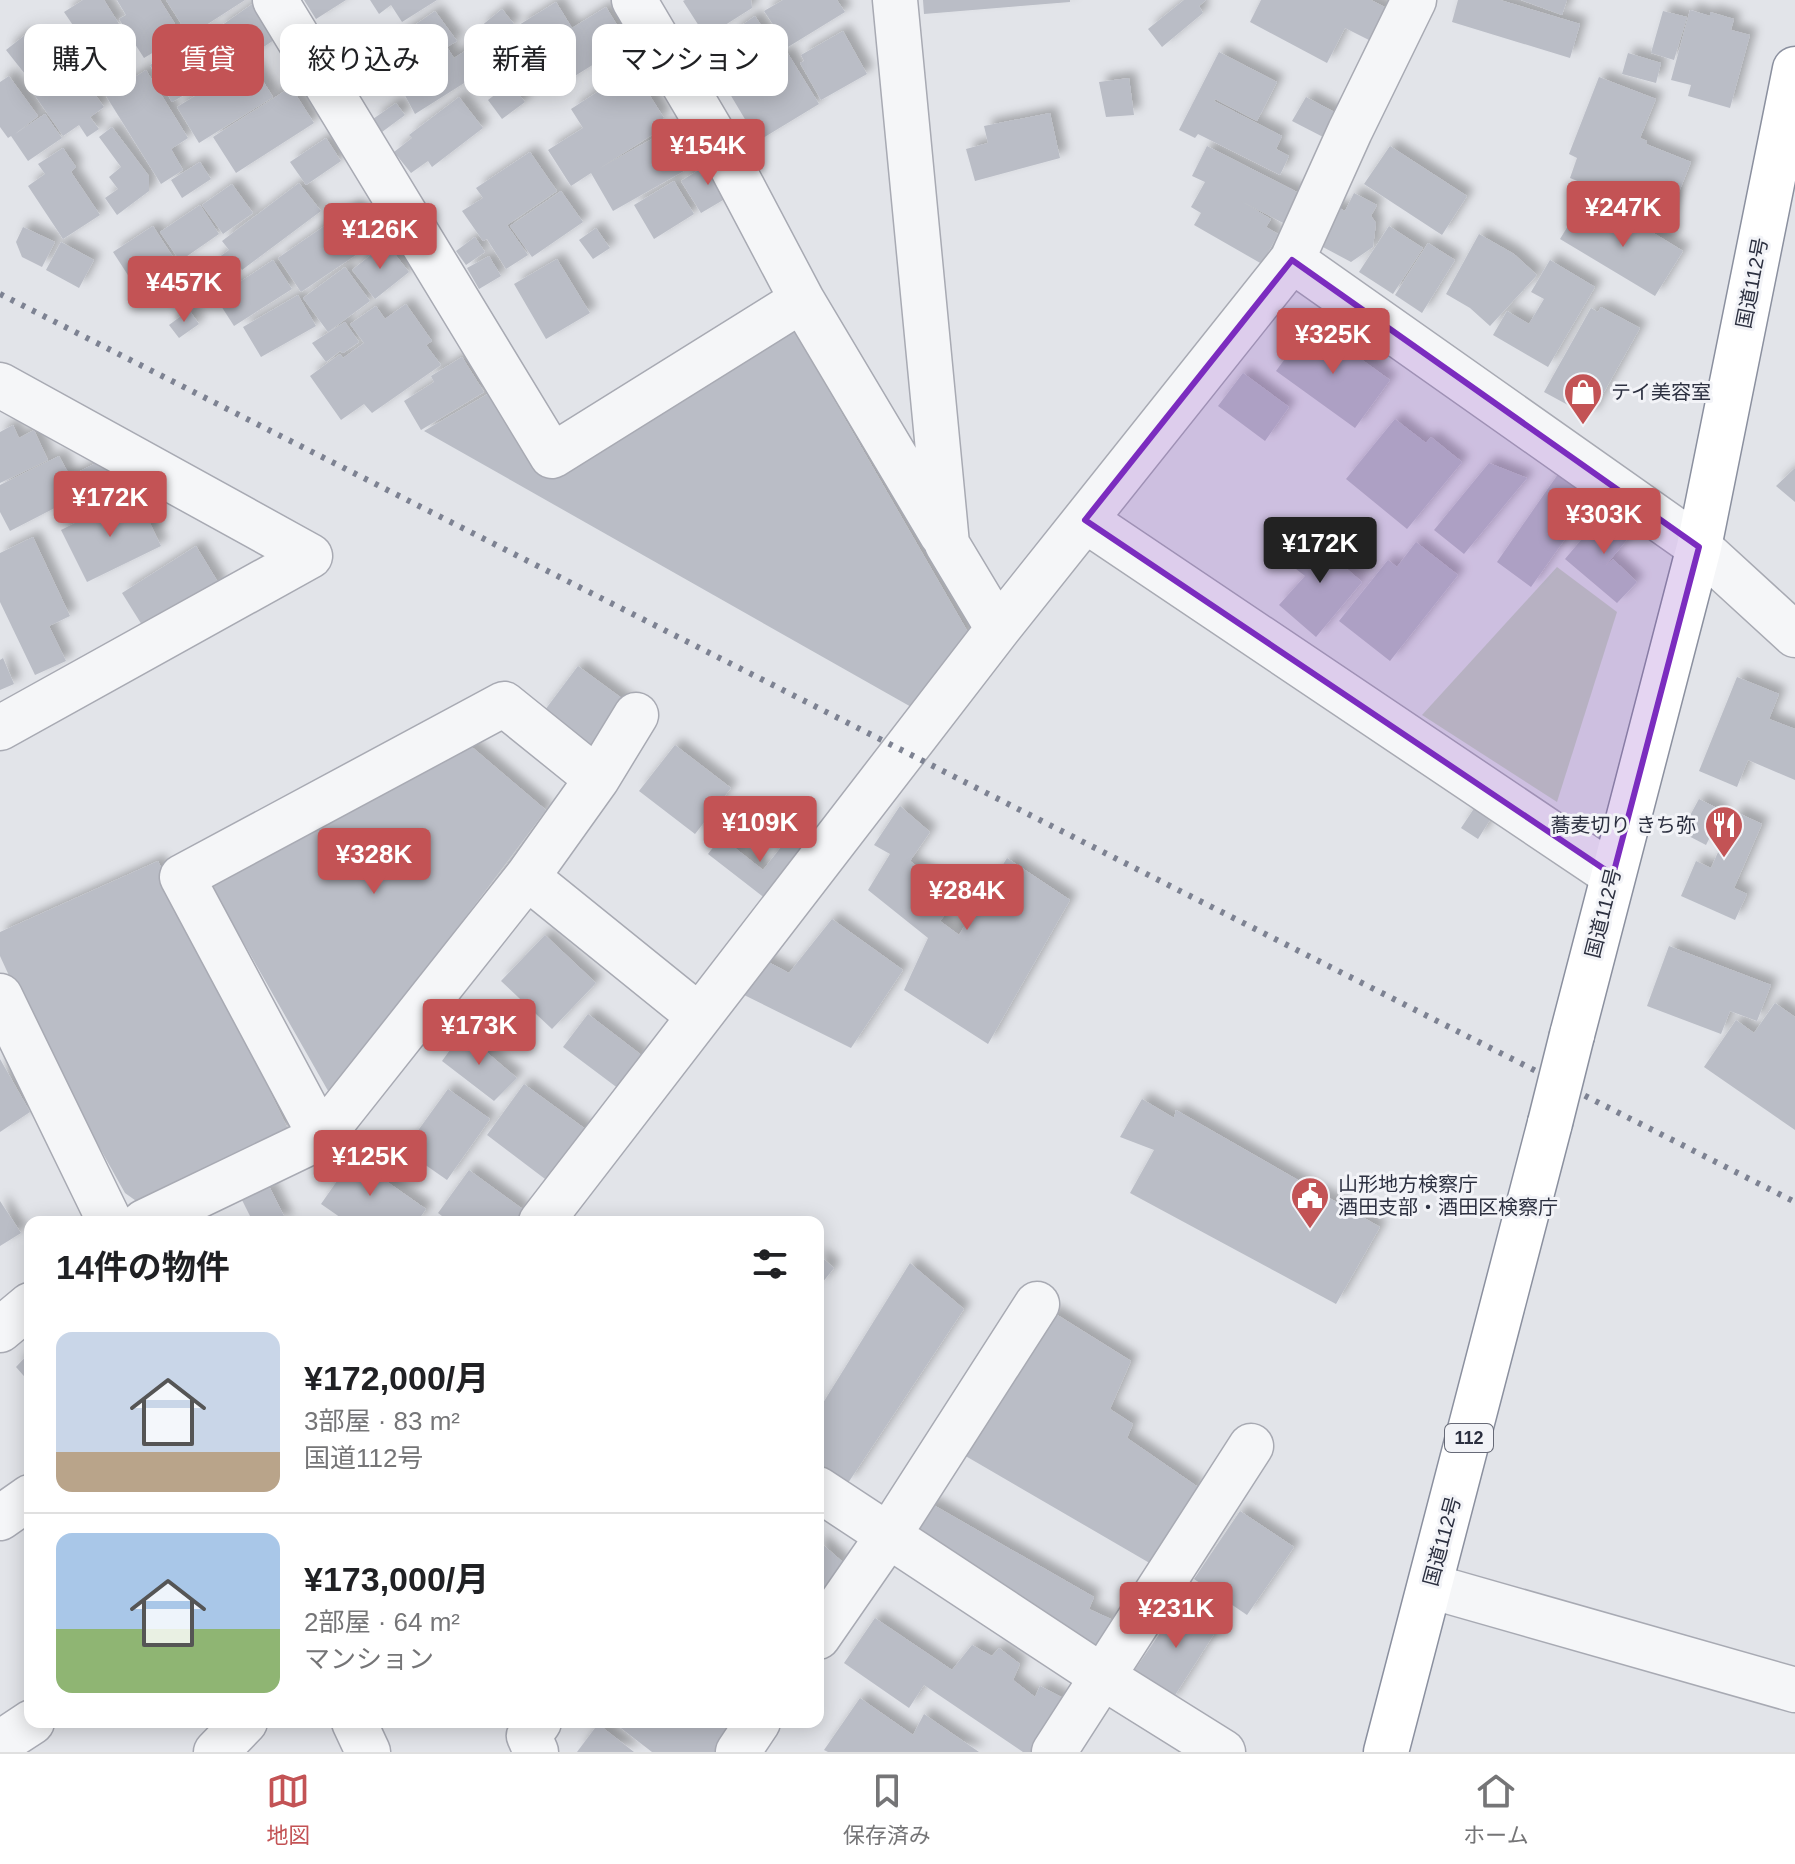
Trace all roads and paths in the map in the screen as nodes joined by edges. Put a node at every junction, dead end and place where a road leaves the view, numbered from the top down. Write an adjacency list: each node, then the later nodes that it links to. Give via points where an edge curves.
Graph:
1 (275, 0): 7 (street, via 552,456)
2 (634, 0): 7 (street, via 726,156)
3 (895, 0): 10 (street)
4 (1410, 2): 6 (street)
5 (1795, 69): 11 (highway, 国道112号 / 112)
6 (1292, 260): 9 (street); 11 (street)
7 (802, 300): 10 (street)
8 (0, 385): 15 (street, via 310,556)
9 (1085, 520): 12 (street); 17 (street)
10 (947, 544): 12 (street)
11 (1699, 547): 13 (street); 17 (highway, 国道112号 / 112)
12 (998, 629): 20 (street)
13 (1795, 635)
14 (636, 715): 16 (street)
15 (0, 728)
16 (597, 779): 18 (street); 21 (street, via 504,704 182,877)
17 (1613, 875): 33 (highway, 国道112号 / 112, bridge)
18 (527, 877): 20 (street); 21 (street)
19 (0, 996): 22 (street)
20 (699, 1016): 24 (street)
21 (321, 1137): 23 (street)
22 (107, 1216)
23 (156, 1216)
24 (546, 1216)
25 (1037, 1304): 32 (street)
26 (24, 1310): 27 (street)
27 (0, 1330)
28 (1251, 1446): 35 (street)
29 (824, 1493): 32 (street)
30 (24, 1501): 31 (street)
31 (0, 1518)
32 (888, 1536): 34 (street); 35 (street)
33 (1430, 1586): 36 (street); 49 (highway, 国道112号 / 112)
34 (824, 1628)
35 (1103, 1677): 47 (street); 48 (street)
36 (1795, 1690)
37 (24, 1727): 42 (street)
38 (239, 1728): 43 (street)
39 (357, 1728): 44 (street)
40 (535, 1728): 45 (street, via 529,1736)
41 (754, 1728): 46 (street)
42 (0, 1743)
43 (216, 1752)
44 (368, 1752)
45 (536, 1752)
46 (738, 1752)
47 (1054, 1752)
48 (1223, 1752)
49 (1386, 1752)

